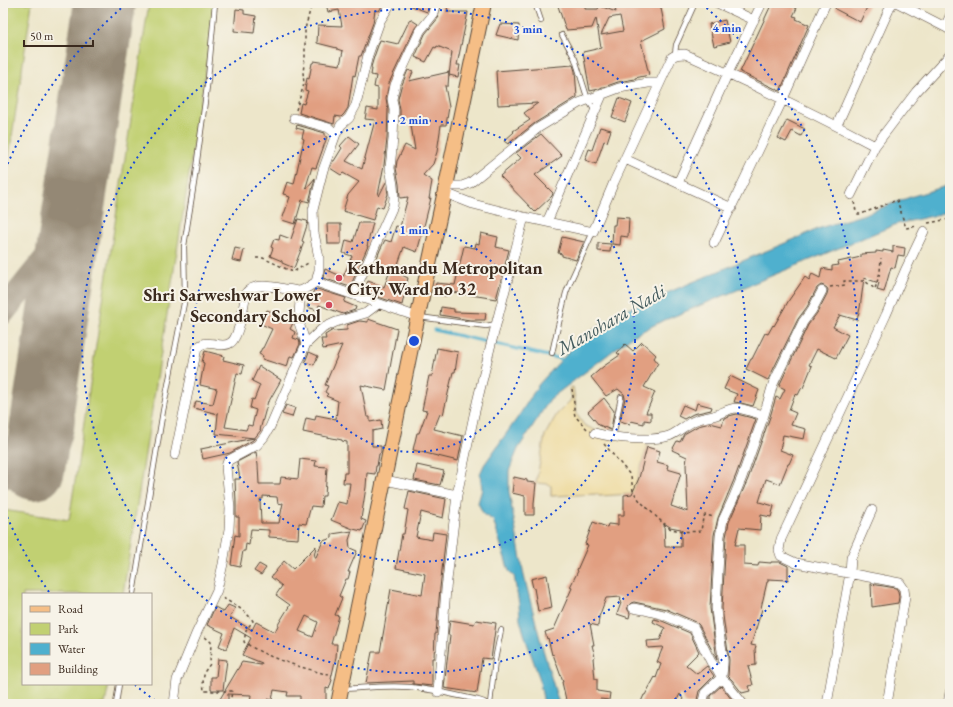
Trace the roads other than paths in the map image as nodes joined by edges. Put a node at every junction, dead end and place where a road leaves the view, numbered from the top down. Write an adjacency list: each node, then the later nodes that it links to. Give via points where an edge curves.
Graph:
1 (215, 3): 57 (lane, via 208,79 184,246 185,298 182,320 163,411)
2 (391, 3): 27 (street, via 380,21 368,54 356,105)
3 (436, 3): 42 (street, via 432,16 420,31 395,85 392,99 394,110 390,168 394,185 393,206)
4 (484, 3): 31 (main road)
5 (535, 3): 14 (lane)
6 (695, 3): 17 (lane, via 676,45)
7 (717, 3): 13 (street)
8 (762, 3): 13 (street)
9 (826, 3): 22 (street)
10 (892, 3): 26 (street)
11 (898, 3): 15 (street)
12 (950, 16): 15 (street)
13 (754, 20): 19 (street)
14 (541, 21)
15 (947, 28)
16 (562, 35): 23 (lane, via 575,59)
17 (676, 54): 19 (street, via 685,54); 20 (street)
18 (950, 56): 28 (street, via 916,92)
19 (728, 73): 22 (street); 30 (street)
20 (660, 82): 21 (street, via 619,88); 29 (street)
21 (604, 94): 23 (street); 24 (street)
22 (783, 99): 26 (street); 33 (street)
23 (588, 100): 24 (lane); 31 (street, via 538,128 470,183)
24 (595, 112): 35 (street)
25 (294, 118): 27 (street, via 329,128)
26 (837, 125): 28 (street)
27 (336, 134): 39 (street, via 323,170 313,210 319,270)
28 (876, 146): 32 (street)
29 (626, 159): 30 (street); 37 (street)
30 (678, 183): 33 (street)
31 (446, 189): 34 (street, via 473,204); 44 (main road)
32 (851, 195)
33 (732, 208): 38 (street)
34 (524, 217): 35 (street); 45 (street)
35 (547, 222): 37 (street)
36 (924, 231): 56 (street, via 781,539 781,556 796,563)
37 (593, 232): 47 (lane, via 566,293)
38 (714, 243)
39 (316, 282): 40 (street); 42 (street)
40 (301, 291): 46 (street, via 299,323); 52 (street, via 268,286 249,289 234,341 222,345 206,342 197,348)
41 (822, 291): 49 (street, via 803,322 773,384)
42 (353, 295): 43 (street)
43 (378, 304): 44 (street); 46 (street, via 366,313 323,328)
44 (418, 317): 45 (lane); 53 (main road)
45 (495, 327): 54 (street)
46 (306, 344): 66 (street, via 264,437 257,445 227,463 230,508 223,564 217,590 178,680)
47 (552, 353)
48 (621, 397): 51 (lane)
49 (764, 415): 51 (street, via 736,408 729,409 695,420 670,436 645,439); 60 (street, via 742,477 723,520 720,536 716,608 723,659)
50 (595, 433): 51 (street)
51 (613, 437)
52 (175, 455)
53 (385, 480): 54 (street); 61 (main road)
54 (457, 495): 63 (street)
55 (872, 510): 56 (street, via 851,558)
56 (850, 573): 72 (street); 73 (street, via 900,583 904,589 905,597)
57 (133, 593)
58 (633, 608): 60 (street, via 664,615 694,628 708,657)
59 (501, 630): 69 (lane)
60 (722, 677): 70 (street, via 705,693 703,701); 71 (street)
61 (342, 684): 63 (lane, via 410,687); 67 (main road)
62 (119, 685): 65 (lane)
63 (438, 692): 68 (lane)
64 (950, 692): 74 (street)
65 (116, 704)
66 (174, 704)
67 (338, 704)
68 (486, 704)
69 (490, 704)
70 (706, 704)
71 (743, 704)
72 (827, 704)
73 (887, 704)
74 (948, 704)

